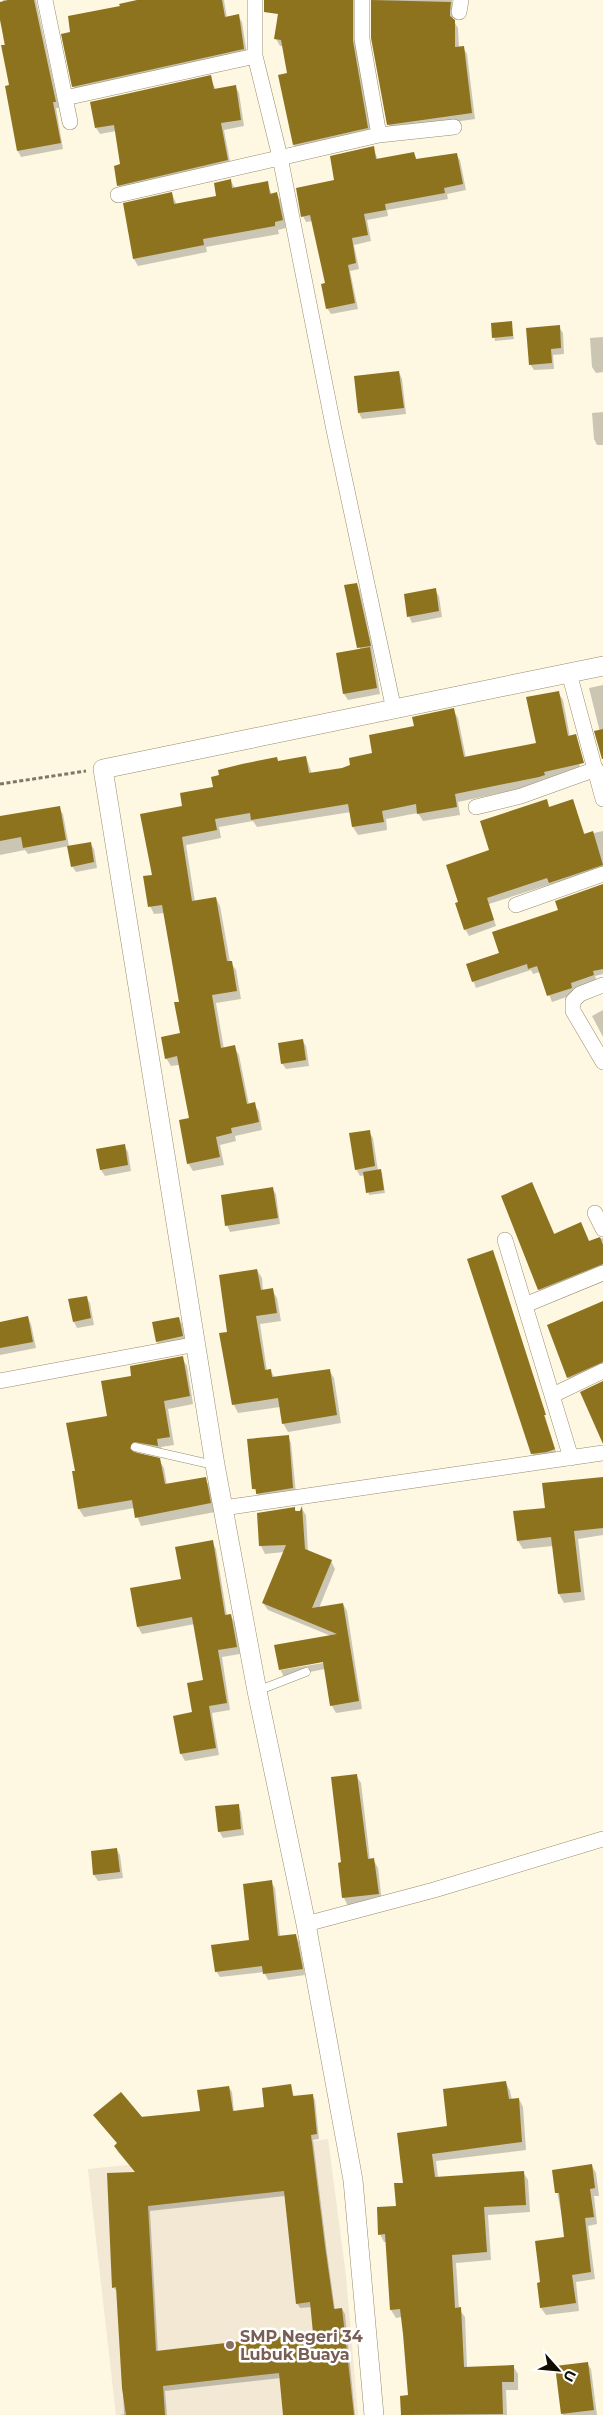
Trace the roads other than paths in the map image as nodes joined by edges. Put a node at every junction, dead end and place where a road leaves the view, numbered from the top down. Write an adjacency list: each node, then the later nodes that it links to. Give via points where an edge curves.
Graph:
1 (47, 0): 5 (street)
2 (255, 0): 4 (street)
3 (362, 0): 8 (street, via 362,39)
4 (255, 56): 5 (street); 9 (street)
5 (66, 98): 6 (street)
6 (70, 122)
7 (454, 127): 8 (street)
8 (378, 135): 9 (street)
9 (280, 157): 10 (street); 13 (street)
10 (118, 195)
11 (603, 666): 12 (street)
12 (569, 674): 13 (street); 14 (street)
13 (394, 710): 26 (street, via 103,770)
14 (596, 769): 15 (street); 16 (street, via 521,796)
15 (603, 799)
16 (476, 807)
17 (603, 874): 18 (street)
18 (516, 905)
19 (603, 985): 20 (street, via 580,994 573,1001 573,1011)
20 (603, 1062)
21 (595, 1213): 22 (street)
22 (603, 1229)
23 (505, 1240): 25 (street)
24 (603, 1273): 25 (street)
25 (525, 1305): 29 (street)
26 (197, 1344): 28 (street); 33 (street)
27 (603, 1370): 29 (street)
28 (0, 1381)
29 (553, 1395): 32 (street)
30 (135, 1447): 33 (lane)
31 (603, 1453): 32 (street)
32 (571, 1458): 34 (street)
33 (216, 1465): 34 (street)
34 (223, 1508): 36 (street)
35 (306, 1672): 36 (lane)
36 (257, 1690): 38 (street)
37 (603, 1838): 38 (street, via 434,1890)
38 (306, 1924): 39 (street, via 353,2180)
39 (374, 2415)

